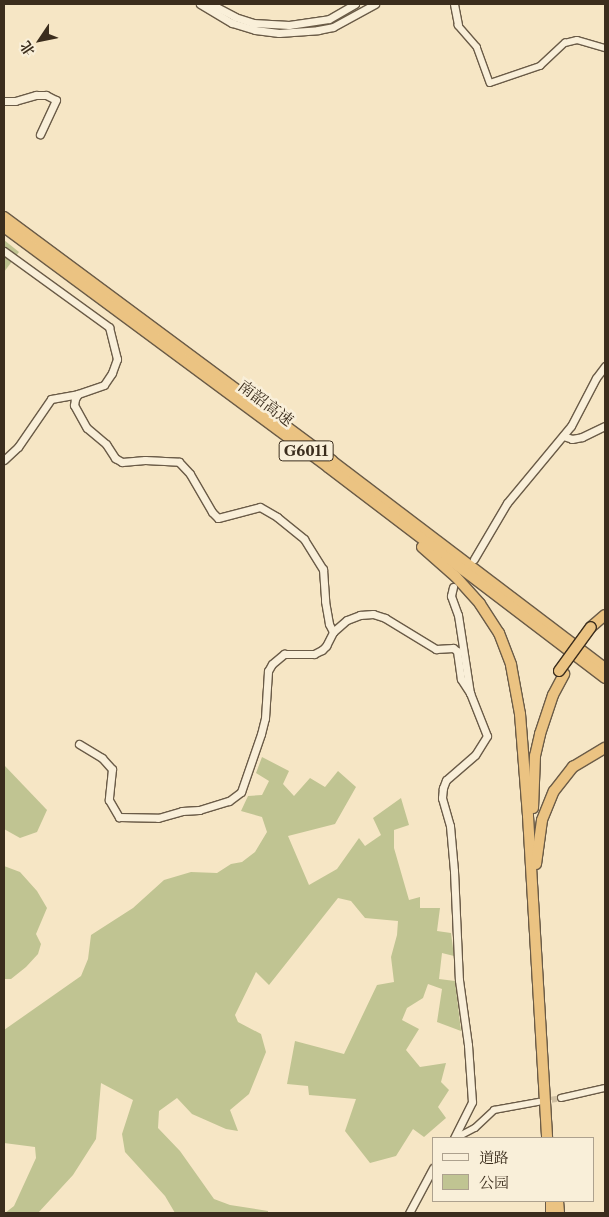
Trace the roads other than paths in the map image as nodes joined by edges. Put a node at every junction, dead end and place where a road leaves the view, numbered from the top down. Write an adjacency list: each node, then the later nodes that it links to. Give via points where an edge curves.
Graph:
1 (200, 4): 4 (street, via 232,23 279,33 332,27)
2 (211, 4): 3 (street, via 235,17 288,26 329,18)
3 (355, 4)
4 (375, 4)
5 (456, 4): 6 (street)
6 (458, 25): 7 (street, via 477,47 490,83 540,66 565,43 577,40)
7 (605, 48)
8 (4, 101): 9 (street, via 36,95 56,100)
9 (40, 134)
10 (4, 217): 20 (highway, 南韶高速 / G6011)
11 (4, 227): 18 (highway, 南韶高速 / G6011)
12 (4, 251): 14 (street, via 109,326 117,358 112,373 104,385)
13 (605, 366): 16 (street)
14 (78, 394): 17 (street, via 51,399 18,447); 25 (street, via 74,405 87,428 106,444 115,458 122,462 179,462 218,518 260,507 299,535 323,569 325,601)
15 (605, 426): 16 (street, via 582,438)
16 (563, 436): 19 (street, via 507,503)
17 (4, 460)
18 (328, 467): 29 (highway, 南韶高速 / G6011); 33 (highway, via 456,577 490,618 505,646 513,673 520,714)
19 (474, 559)
20 (491, 582): 26 (highway); 27 (highway, 南韶高速 / G6011)
21 (453, 587): 30 (street, via 451,596 458,615)
22 (605, 615): 24 (highway)
23 (605, 622): 24 (highway)
24 (593, 630): 28 (highway)
25 (332, 632): 30 (street, via 348,620 373,614 398,624 436,649 453,648 459,655 461,679); 31 (street, via 322,650 314,654 284,654 268,670 261,734 241,792 229,801 158,818 119,817 109,800 112,769 102,758)
26 (605, 661)
27 (605, 668)
28 (562, 672): 33 (highway, via 546,699 532,746); 34 (highway, via 545,715 535,756)
29 (605, 678)
30 (470, 693): 38 (street, via 487,736 475,755 446,780 442,798 450,826 459,980 472,1102)
31 (79, 744)
32 (605, 748): 34 (highway, via 573,767 548,802 538,836)
33 (526, 804): 40 (highway)
34 (536, 880): 41 (highway)
35 (605, 1088): 36 (street)
36 (561, 1098)
37 (538, 1102): 39 (street, via 494,1110 475,1128)
38 (455, 1137)
39 (457, 1137)
40 (547, 1137)
41 (553, 1137)
42 (432, 1170): 43 (street)
43 (409, 1213)

